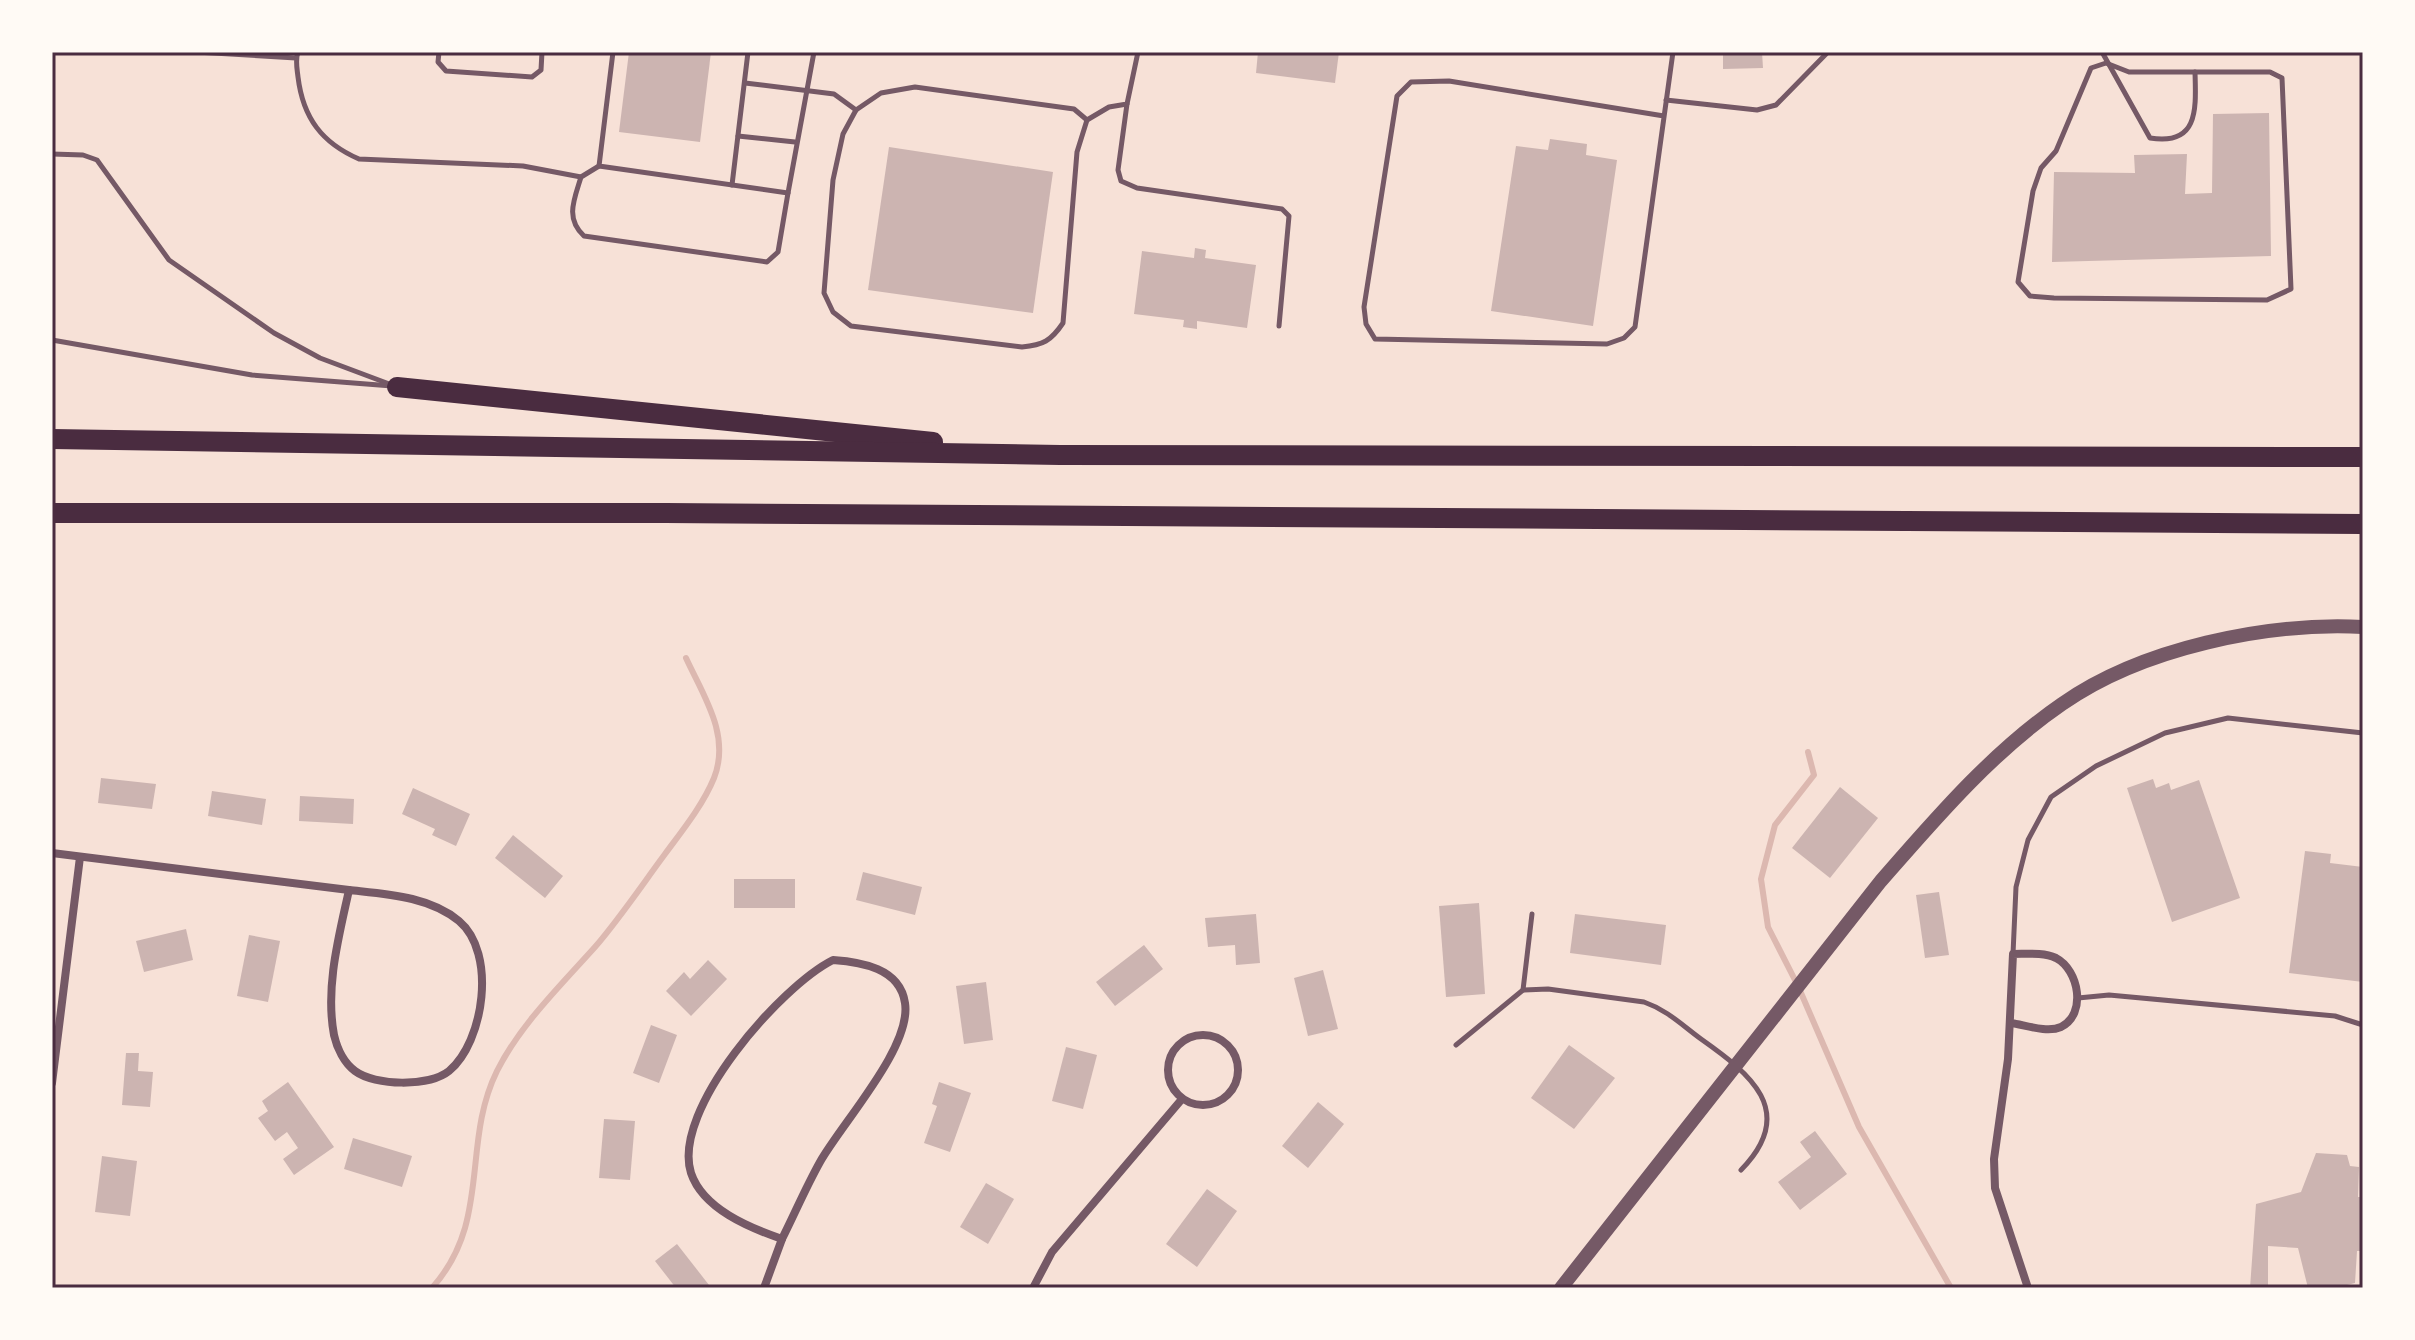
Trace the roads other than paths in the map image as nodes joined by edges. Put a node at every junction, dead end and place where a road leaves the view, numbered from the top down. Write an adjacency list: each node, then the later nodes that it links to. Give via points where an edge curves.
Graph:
1 (196, 52): 11 (lane)
2 (439, 52): 3 (lane, via 438,62 446,71 532,77 541,70)
3 (542, 52)
4 (613, 52): 24 (lane)
5 (748, 52): 14 (lane)
6 (814, 52): 15 (lane)
7 (1138, 52): 17 (lane)
8 (1673, 52): 16 (lane)
9 (1828, 52): 16 (lane, via 1776,105 1757,110)
10 (2102, 52): 12 (lane)
11 (297, 55): 25 (lane, via 300,92 314,129 335,148 359,159 523,166)
12 (2106, 63): 13 (lane, via 2129,72); 13 (lane, via 2150,138 2167,140 2183,133 2194,119); 13 (lane, via 2091,68 2033,191 2018,282 2030,296 2267,300 2291,289 2282,78 2270,72)
13 (2195, 72)
14 (745, 83): 15 (lane); 21 (lane)
15 (808, 88): 18 (lane, via 834,94); 22 (lane)
16 (1666, 100): 19 (lane)
17 (1127, 104): 20 (lane); 28 (lane, via 1121,181 1137,188 1282,209 1289,216)
18 (856, 110): 20 (lane, via 881,93 915,87 1074,109); 20 (lane, via 843,134 833,180 824,293 833,312 851,326 1022,347 1053,339 1063,323 1077,152)
19 (1664, 116): 19 (lane, via 1635,327 1624,338 1607,344 1375,339 1364,307 1397,96 1411,82 1449,81)
20 (1087, 120)
21 (738, 136): 22 (lane); 26 (lane)
22 (795, 142): 27 (lane)
23 (52, 154): 30 (lane, via 97,160 169,260 274,333 320,358)
24 (599, 166): 25 (lane); 26 (lane)
25 (581, 177): 27 (lane, via 571,212 574,227 584,236 767,262 778,252)
26 (732, 185): 27 (lane)
27 (788, 193)
28 (1279, 326)
29 (52, 340): 30 (lane, via 252,375)
30 (397, 387): 32 (highway)
31 (52, 439): 32 (highway)
32 (1060, 455): 33 (highway)
33 (2363, 457)
34 (52, 513): 35 (highway)
35 (2363, 524)
36 (2363, 627): 48 (street, via 2280,629 2208,641 2103,679 2061,704 1926,829)
37 (2363, 733): 42 (lane, via 2228,718 2165,733 2096,766 2051,797 2028,840 2016,887)
38 (52, 853): 39 (street)
39 (80, 857): 40 (street); 49 (street)
40 (349, 890): 40 (street, via 332,988 334,1034 341,1056 363,1076 393,1081 430,1080 447,1073 463,1056 479,1019 479,960 471,934 430,905)
41 (1532, 914): 43 (lane)
42 (2013, 954): 44 (street, via 2039,953 2065,964); 45 (street)
43 (1523, 990): 47 (lane); 48 (lane, via 1644,1002)
44 (2078, 998): 45 (street, via 2059,1028); 46 (lane, via 2109,995 2335,1016)
45 (2011, 1023): 56 (street, via 1995,1188)
46 (2363, 1025)
47 (1456, 1045)
48 (1737, 1063): 51 (lane, via 1757,1083 1765,1112 1753,1158); 55 (street)
49 (52, 1083)
50 (1182, 1099): 50 (street, via 1212,1105 1236,1084 1234,1053 1218,1038 1195,1036 1176,1047 1167,1069); 54 (street, via 1052,1252)
51 (1741, 1170)
52 (782, 1239): 52 (street, via 820,1162 900,1034 906,1005 901,988 862,962 833,960 815,969 769,1012 735,1051 696,1122 690,1169 694,1180 712,1202 748,1227); 53 (street)
53 (764, 1288)
54 (1033, 1288)
55 (1561, 1288)
56 (2028, 1288)

